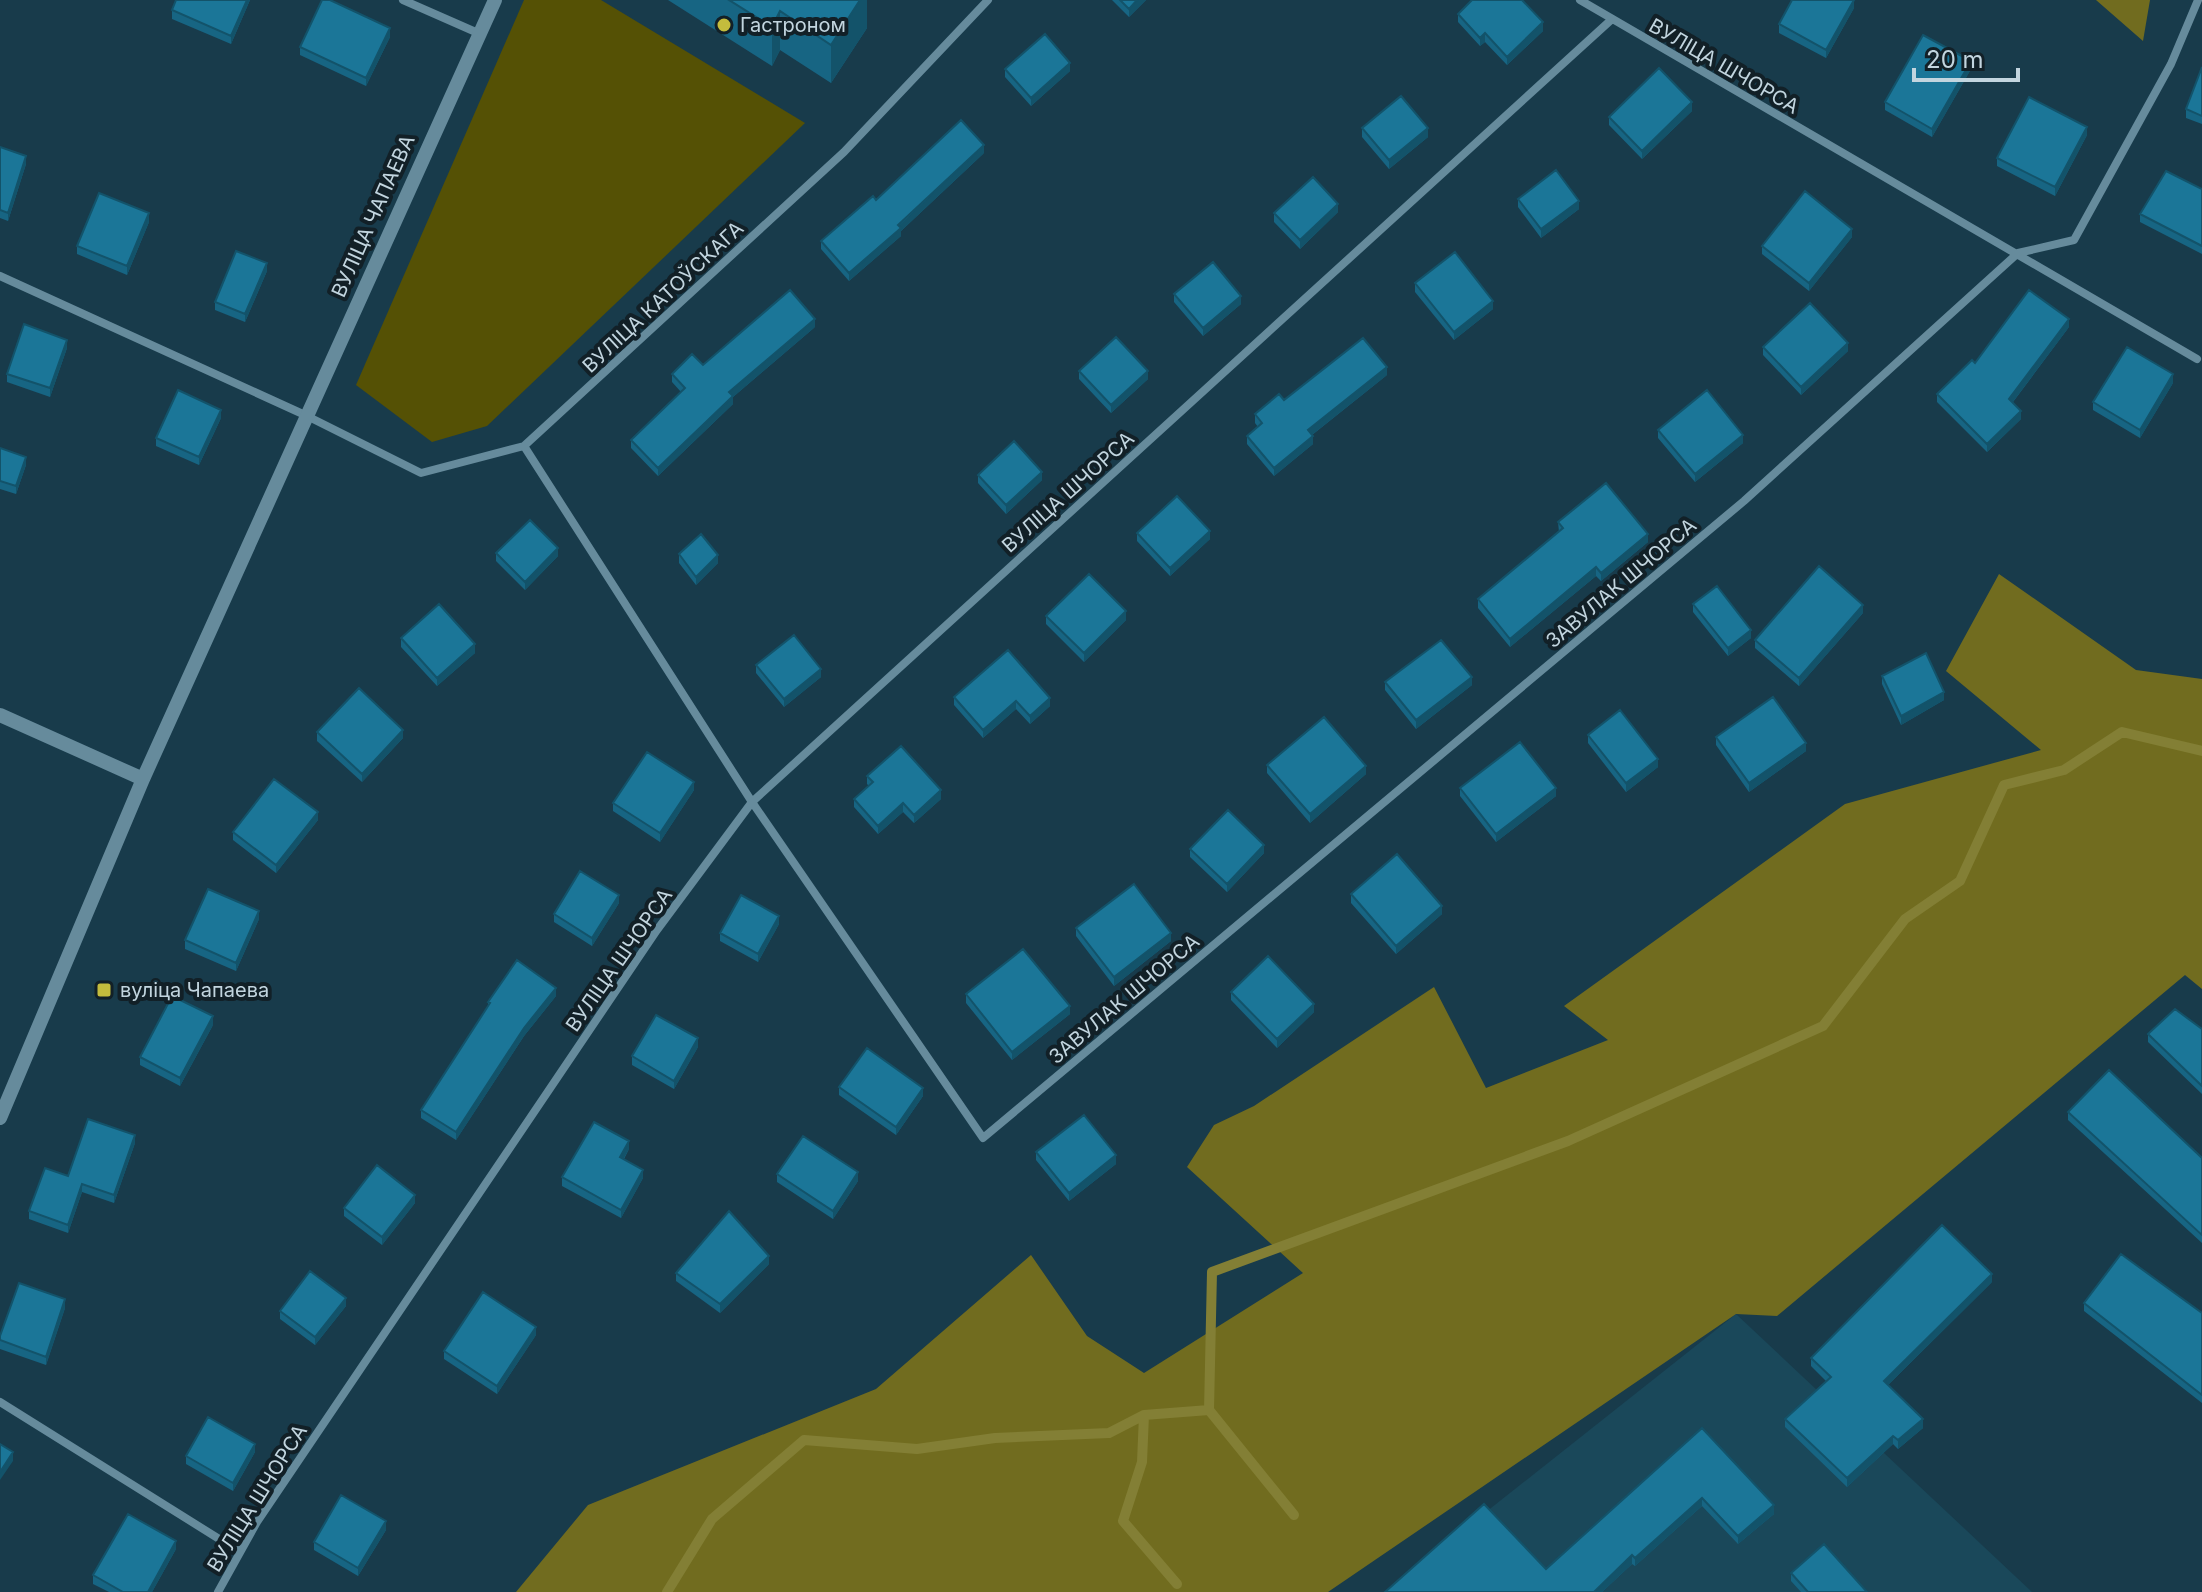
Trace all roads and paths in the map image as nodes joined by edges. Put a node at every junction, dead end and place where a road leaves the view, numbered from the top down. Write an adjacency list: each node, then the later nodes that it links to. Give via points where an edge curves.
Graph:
1 (403, 0): 7 (street)
2 (495, 0): 7 (street, ВУЛІЦА ЧАПАЕВА)
3 (988, 0): 12 (street, ВУЛІЦА КАТОЎСКАГА, via 844,152)
4 (1580, 0): 6 (street)
5 (2198, 0): 8 (street, ЗАВУЛАК ШЧОРСА, via 2171,64 2074,240)
6 (1611, 20): 8 (street, ВУЛІЦА ШЧОРСА); 15 (street, ВУЛІЦА ШЧОРСА)
7 (478, 33): 11 (street, ВУЛІЦА ЧАПАЕВА)
8 (2018, 253): 10 (street, ВУЛІЦА ШЧОРСА); 15 (street, ЗАВУЛАК ШЧОРСА, via 1744,501 983,1138)
9 (0, 276): 11 (street)
10 (2197, 359)
11 (305, 415): 12 (street, ВУЛІЦА КАТОЎСКАГА, via 421,473); 14 (street, ВУЛІЦА ЧАПАЕВА)
12 (524, 446): 15 (street)
13 (0, 715): 14 (street)
14 (143, 779): 16 (street, ВУЛІЦА ЧАПАЕВА)
15 (752, 802): 18 (street, ВУЛІЦА ШЧОРСА, via 657,930)
16 (0, 1118)
17 (0, 1402): 18 (street)
18 (240, 1552): 19 (street, ВУЛІЦА ШЧОРСА)
19 (218, 1592)

